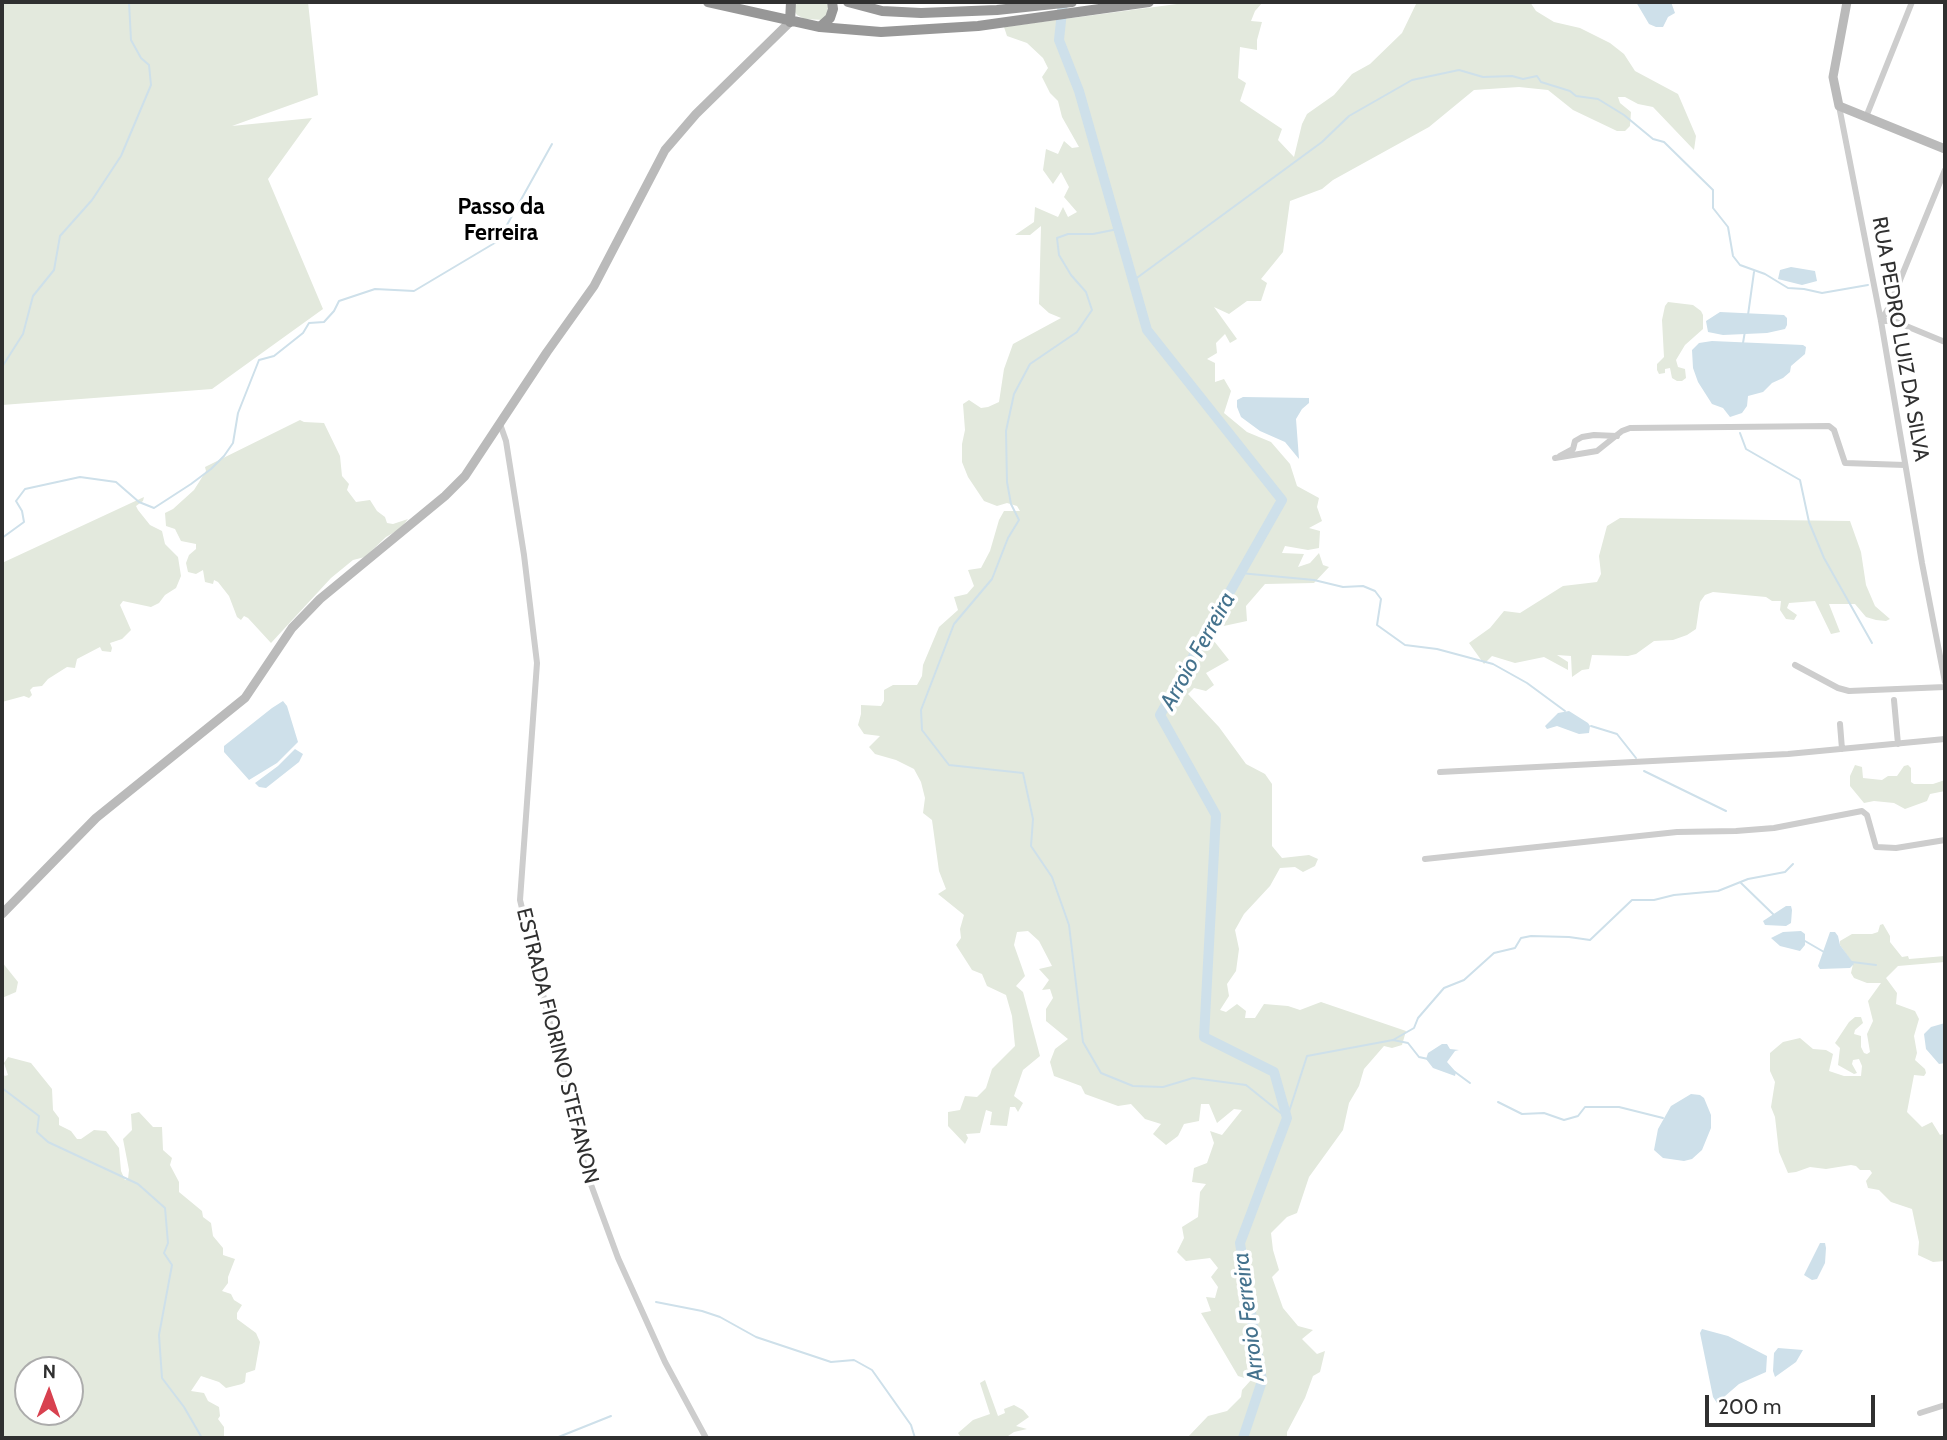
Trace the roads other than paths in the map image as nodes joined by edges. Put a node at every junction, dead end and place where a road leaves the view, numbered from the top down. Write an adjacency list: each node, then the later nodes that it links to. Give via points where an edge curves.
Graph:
1 (708, 2): 10 (highway)
2 (791, 2): 10 (highway)
3 (832, 2): 11 (highway, via 830,18)
4 (848, 2): 9 (highway, via 882,11 921,13)
5 (1149, 2): 8 (highway)
6 (1847, 2): 12 (street, RUA PEDRO LUIZ DA SILVA, via 1833,77)
7 (1912, 2): 13 (street)
8 (1074, 7): 9 (highway)
9 (1051, 10): 11 (highway, via 978,26 881,32)
10 (790, 22): 11 (highway); 18 (street, via 665,150 594,286)
11 (820, 27)
12 (1839, 106): 13 (street); 16 (street, RUA PEDRO LUIZ DA SILVA)
13 (1866, 117): 14 (street)
14 (1945, 149)
15 (1945, 170): 16 (street)
16 (1881, 321): 17 (street, via 1894,321); 20 (street, RUA PEDRO LUIZ DA SILVA)
17 (1945, 342)
18 (500, 424): 33 (street, via 465,476 445,496 320,599 292,628 245,698 96,818); 36 (street, ESTRADA FIORINO STEFANON, via 524,555 537,663 520,900 586,1171 644,1316)
19 (1617, 436): 19 (street, via 1582,437 1573,449 1555,458 1597,451); 20 (street, via 1630,428 1829,426 1845,463)
20 (1905, 465): 22 (street, RUA PEDRO LUIZ DA SILVA)
21 (1945, 627): 22 (street)
22 (1936, 628): 24 (street, RUA PEDRO LUIZ DA SILVA)
23 (1795, 665): 24 (street, via 1849,691)
24 (1945, 685)
25 (1894, 700): 28 (street)
26 (1840, 724): 29 (street)
27 (1945, 739): 28 (street)
28 (1898, 744): 29 (street)
29 (1842, 749): 30 (street)
30 (1440, 772)
31 (1945, 841): 32 (street, via 1876,847 1862,811 1774,828 1677,832)
32 (1425, 859)
33 (2, 914)
34 (1945, 1405): 35 (street)
35 (1920, 1413)
36 (706, 1438)

